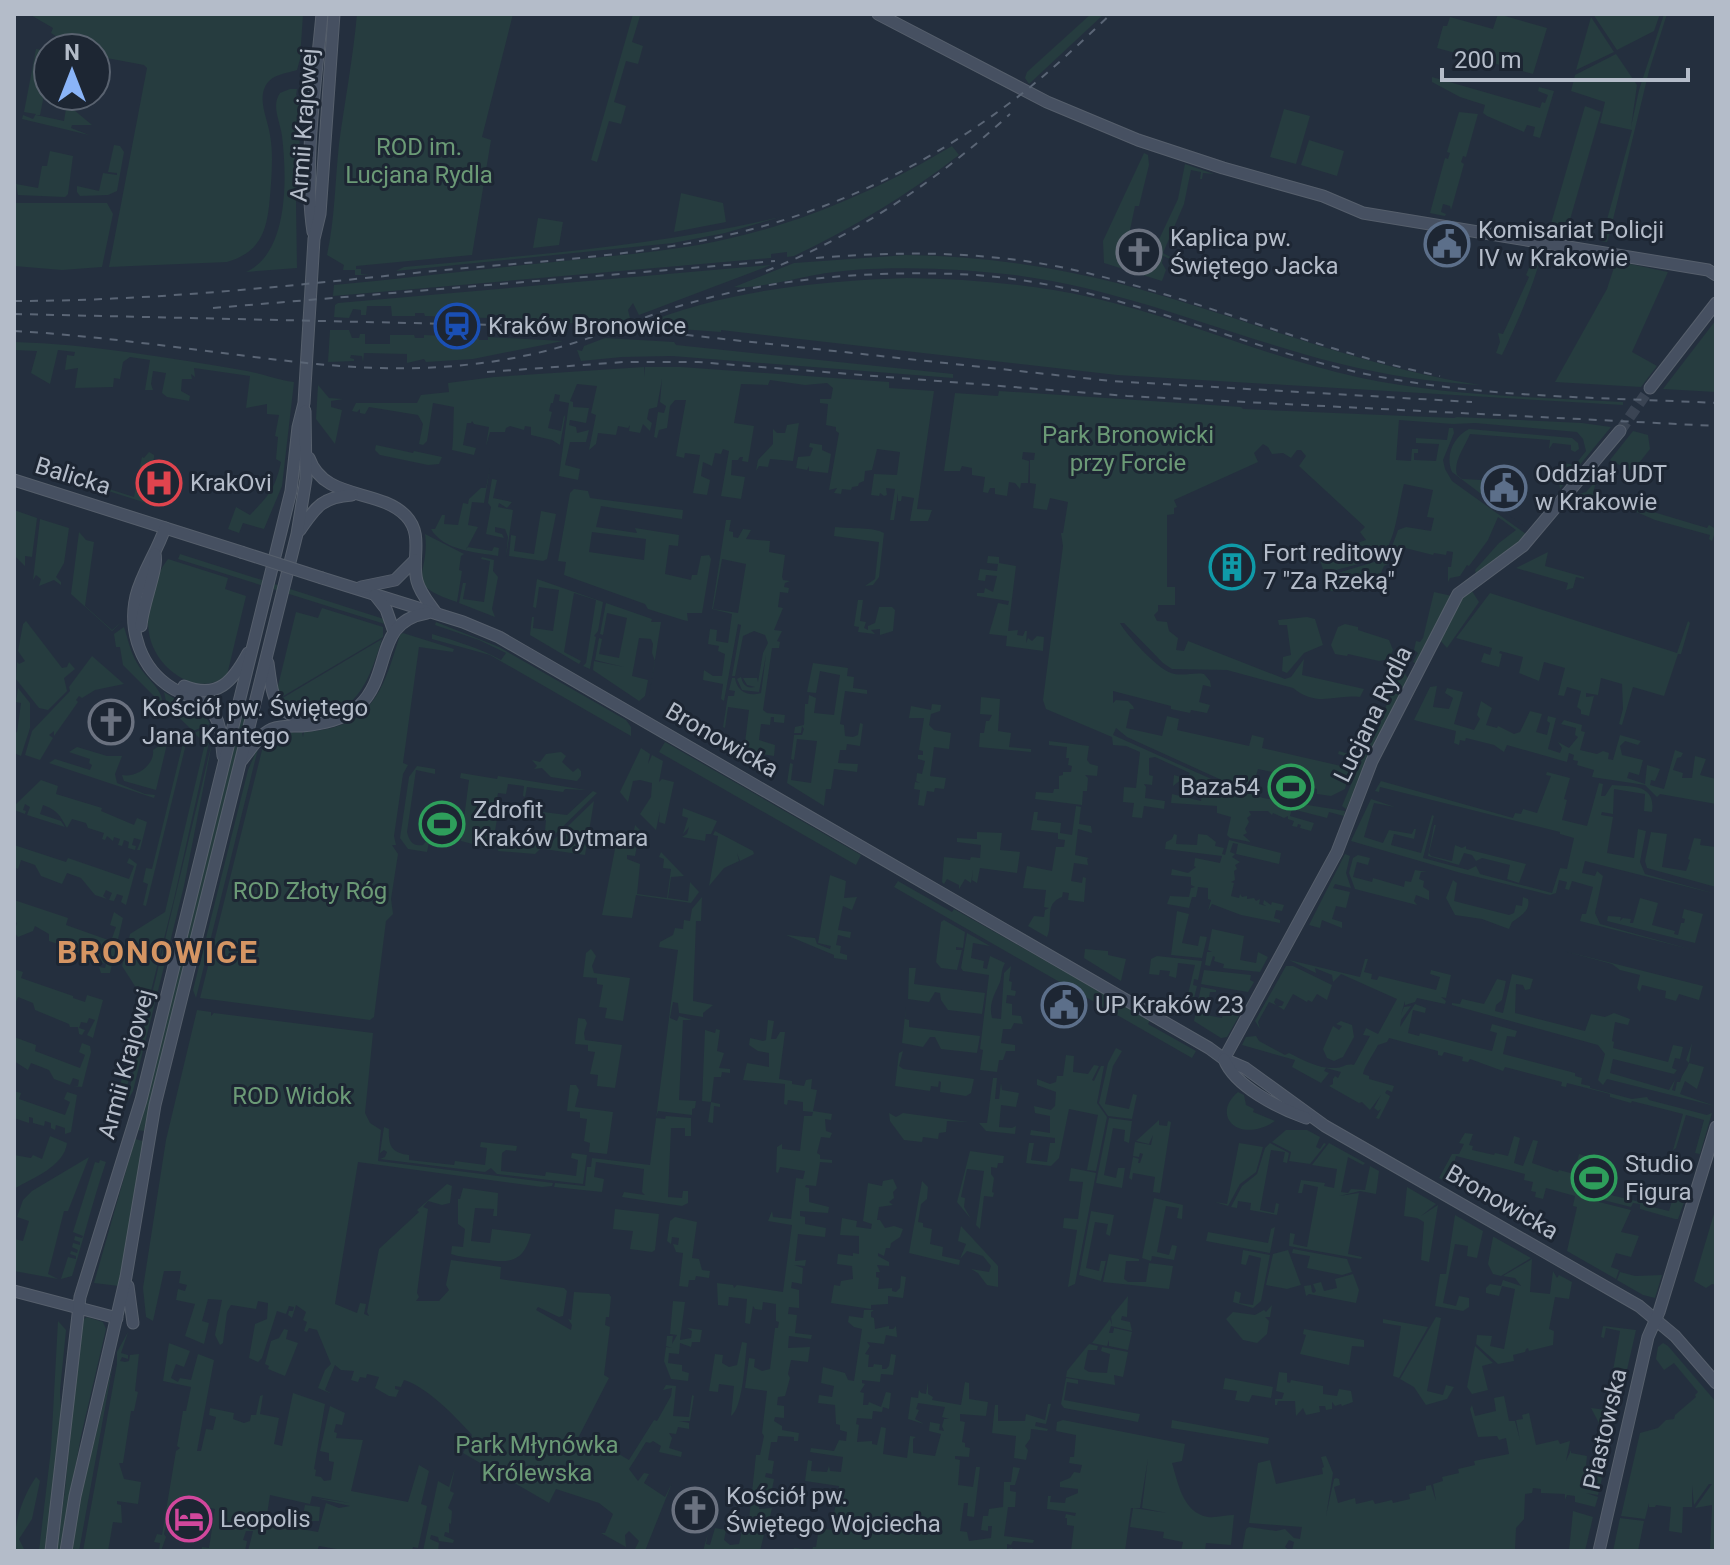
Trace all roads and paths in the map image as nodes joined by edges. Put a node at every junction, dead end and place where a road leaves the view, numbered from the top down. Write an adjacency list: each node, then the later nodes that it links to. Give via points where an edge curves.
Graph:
1 (315, 14): 7 (main road)
2 (322, 14): 7 (main road, Armii Krajowej)
3 (334, 14): 6 (main road, Armii Krajowej)
4 (341, 14): 6 (main road)
5 (878, 14): 9 (main road, via 1047,102 1138,140 1363,213)
6 (332, 42): 8 (main road, Armii Krajowej)
7 (315, 79): 8 (main road, Armii Krajowej, via 309,206)
8 (314, 239): 12 (main road, Armii Krajowej)
9 (1716, 275)
10 (1716, 303): 11 (main road)
11 (1650, 388)
12 (304, 403): 14 (main road, Armii Krajowej); 25 (main road, Armii Krajowej, via 289,503)
13 (1620, 431): 30 (main road, Lucjana Rydla, via 1523,546 1458,594 1372,761 1337,852)
14 (306, 448): 16 (main road, via 321,478); 18 (main road, Armii Krajowej)
15 (14, 480): 17 (main road, Balicka)
16 (356, 495): 18 (main road, via 323,502); 20 (main road, via 406,517 417,538)
17 (165, 528): 19 (main road); 21 (main road, Bronowicka, bridge)
18 (297, 534): 26 (main road, Armii Krajowej)
19 (155, 554): 25 (main road, via 158,562 141,626 148,651 166,675 197,691 220,687 233,678); 29 (main road, via 136,597 137,643 159,678 213,714 220,727)
20 (415, 560): 21 (main road, via 395,580); 23 (main road, via 418,585)
21 (354, 588): 22 (main road, Bronowicka)
22 (374, 594): 23 (main road, Bronowicka); 24 (main road)
23 (434, 613): 24 (main road, via 405,619); 30 (main road, Bronowicka, via 512,645)
24 (393, 629): 27 (main road, via 375,684 363,702 344,716)
25 (255, 642): 29 (main road, Armii Krajowej)
26 (267, 656): 27 (main road, via 277,705); 28 (main road, Armii Krajowej)
27 (316, 723): 28 (main road, via 272,729)
28 (241, 761): 32 (main road, Armii Krajowej, via 155,1105)
29 (224, 764): 34 (main road, Armii Krajowej, via 141,1100)
30 (1224, 1059): 36 (main road, Bronowicka, via 1245,1068 1325,1126)
31 (1716, 1127): 36 (main road, Piastowska)
32 (126, 1277): 35 (main road, Armii Krajowej); 37 (main road)
33 (14, 1291): 34 (main road)
34 (78, 1307): 35 (main road); 39 (main road, Armii Krajowej)
35 (117, 1318): 40 (main road, Armii Krajowej)
36 (1656, 1318): 38 (main road, Bronowicka); 41 (main road, Piastowska)
37 (133, 1323)
38 (1716, 1383)
39 (51, 1551)
40 (66, 1551)
41 (1599, 1551)

